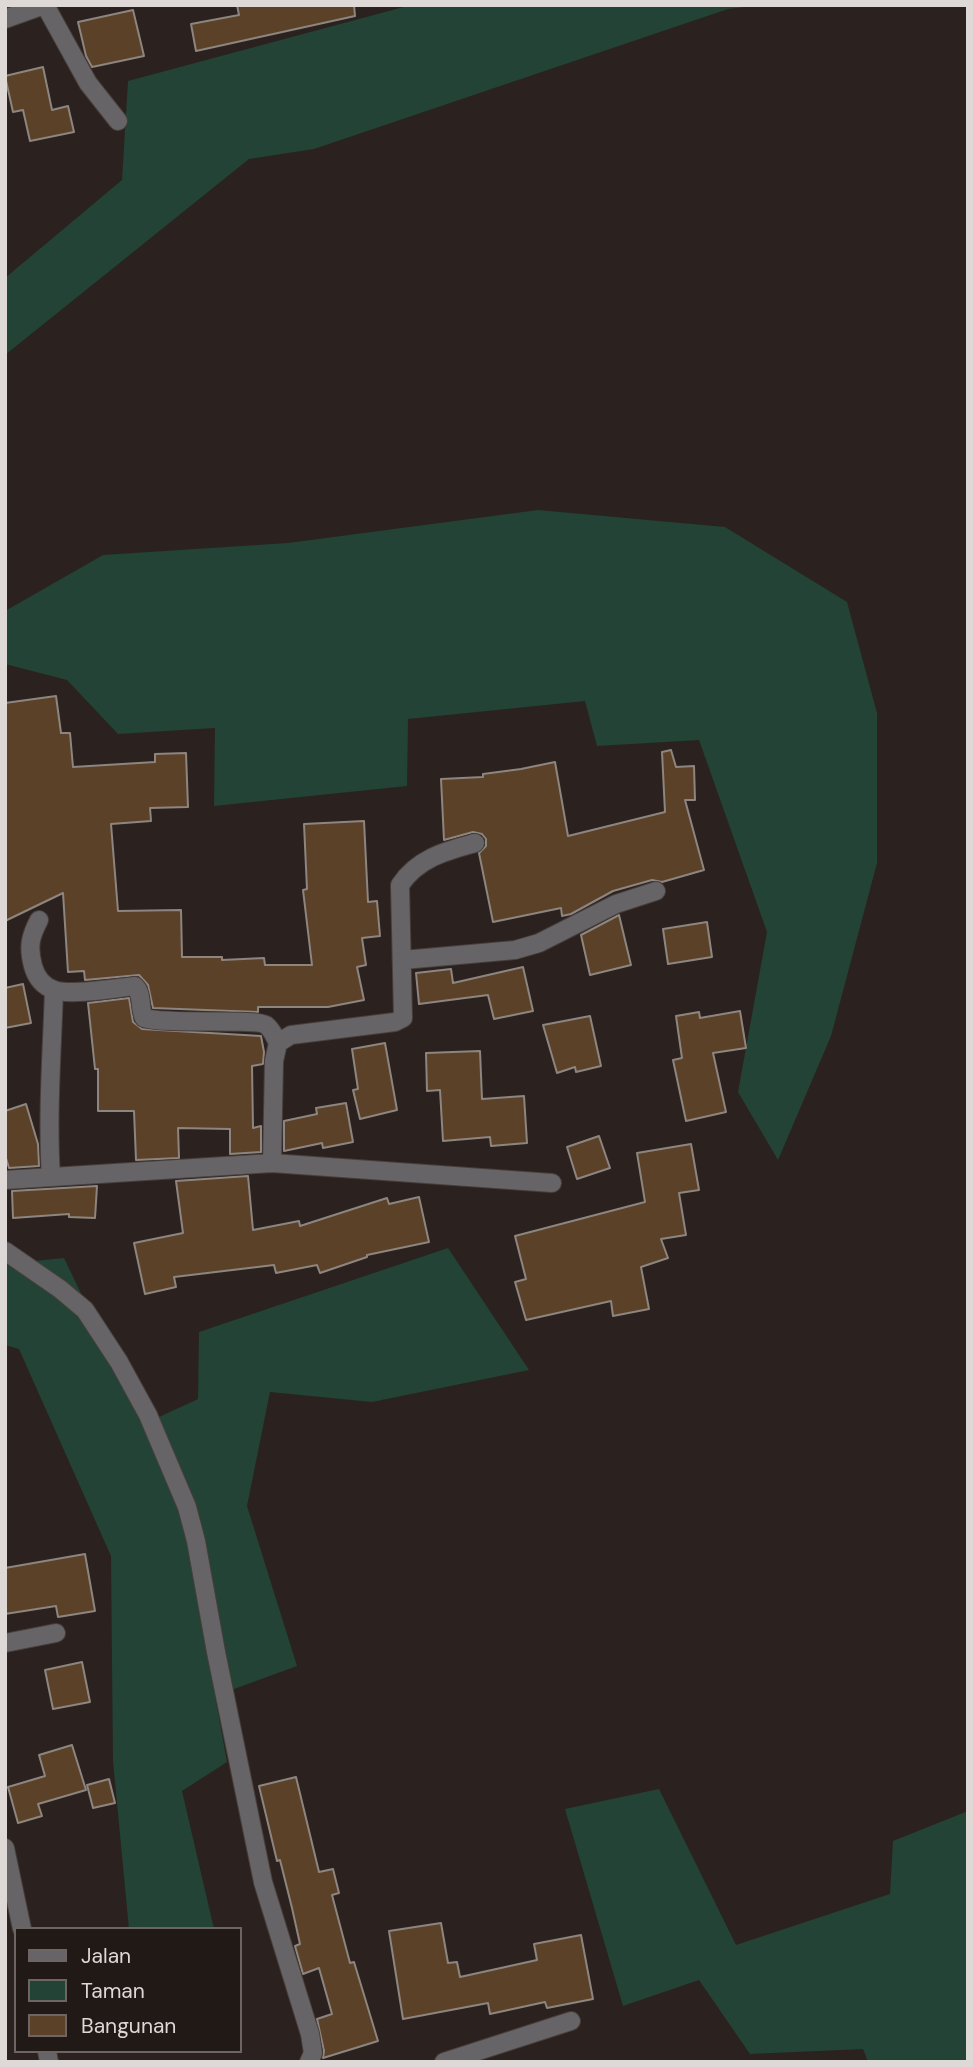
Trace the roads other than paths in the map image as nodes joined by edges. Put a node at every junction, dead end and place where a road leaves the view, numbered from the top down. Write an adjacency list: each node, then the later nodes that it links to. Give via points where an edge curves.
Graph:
1 (44, 5): 2 (street); 3 (street, via 88,83)
2 (5, 19)
3 (118, 121)
4 (475, 843): 7 (street, via 417,865 400,885)
5 (656, 891): 7 (street, via 515,950)
6 (39, 920): 8 (street, via 30,937 30,956 35,973)
7 (402, 960): 9 (street, via 403,1018 291,1035)
8 (54, 990): 9 (street, via 135,986 144,1018 259,1022); 11 (street)
9 (278, 1043): 10 (street)
10 (272, 1163): 11 (street); 13 (street)
11 (51, 1177): 12 (street)
12 (5, 1180)
13 (552, 1183)
14 (5, 1251): 20 (street, via 85,1310 148,1415 187,1507 263,1882 310,2034)
15 (56, 1633): 16 (street)
16 (5, 1643)
17 (5, 1848): 18 (street)
18 (22, 1927)
19 (571, 2021): 21 (street)
20 (311, 2061)
21 (444, 2062)

